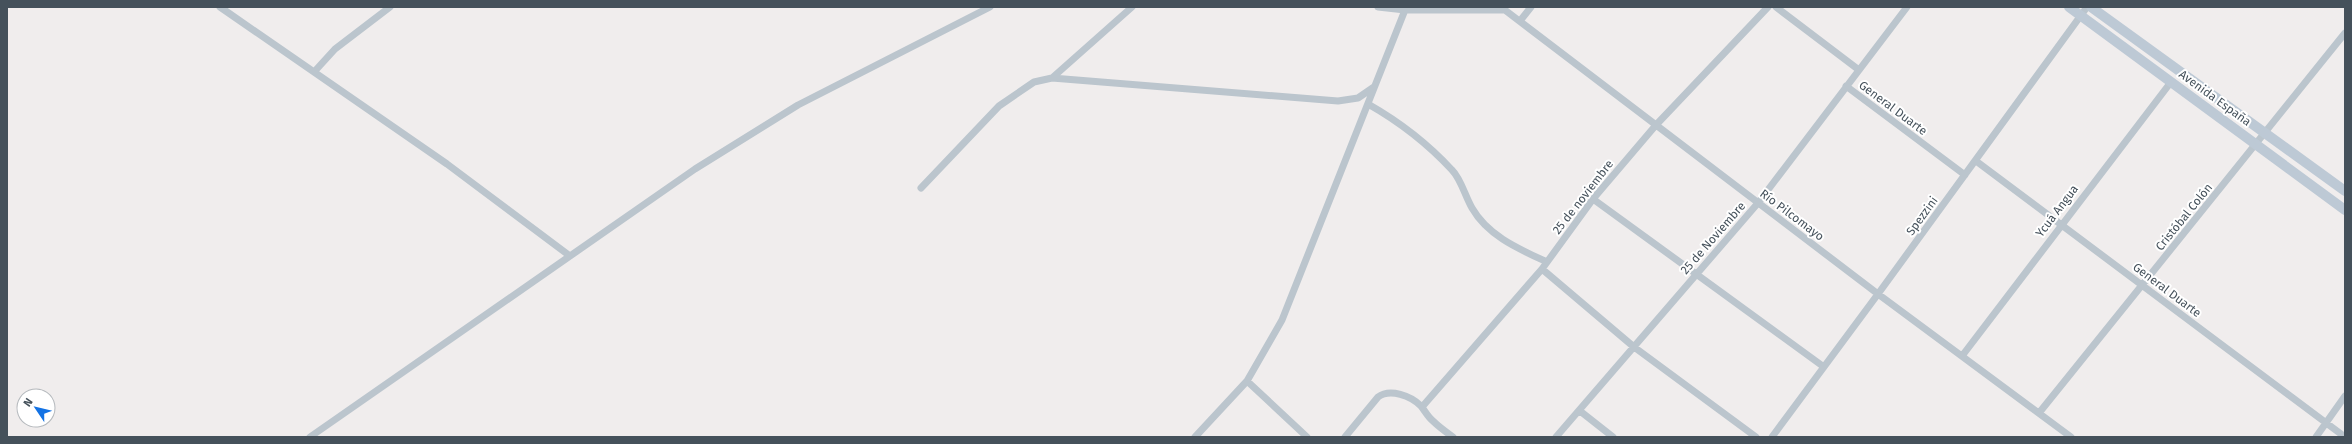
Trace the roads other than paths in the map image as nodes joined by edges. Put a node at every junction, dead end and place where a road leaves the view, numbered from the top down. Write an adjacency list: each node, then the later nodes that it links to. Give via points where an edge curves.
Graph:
1 (220, 7): 19 (street)
2 (390, 7): 19 (street, via 335,49)
3 (990, 7): 36 (street, via 798,105 695,169)
4 (1132, 7): 20 (street)
5 (1378, 7): 14 (street)
6 (1530, 7): 16 (street)
7 (1768, 7): 25 (street, 25 de noviembre)
8 (1776, 7): 18 (street, General Duarte)
9 (1907, 7): 18 (street, 25 de Noviembre)
10 (2069, 7): 15 (street, Avenida España)
11 (2087, 7): 15 (street, Spezzini)
12 (2091, 7): 26 (street, Avenida España)
13 (1505, 8): 14 (street); 16 (street, Río Pilcomayo)
14 (1405, 10): 23 (street)
15 (2080, 16): 21 (street, Avenida España); 28 (street, Spezzini)
16 (1520, 21): 25 (street, Río Pilcomayo)
17 (2345, 33): 26 (street, Cristóbal Colón)
18 (1858, 70): 22 (street, 25 de Noviembre)
19 (314, 72): 36 (street, via 447,164)
20 (1052, 78): 23 (street, via 1338,101 1358,98); 30 (street, via 1034,82 999,106)
21 (2171, 82): 27 (street, Avenida España); 35 (street, Ycuá Angua)
22 (1846, 86): 29 (street, General Duarte); 33 (street, 25 de Noviembre)
23 (1374, 87): 24 (street)
24 (1368, 104): 37 (street, via 1416,137 1454,171 1473,209 1484,224 1510,245); 45 (street, via 1282,320)
25 (1656, 125): 32 (street, 25 de noviembre); 33 (street, Río Pilcomayo)
26 (2264, 133): 27 (street, Cristóbal Colón); 31 (street, Avenida España)
27 (2257, 144): 34 (street, Avenida España); 40 (street, Cristóbal Colón)
28 (1976, 161): 29 (street, Spezzini); 35 (street, General Duarte)
29 (1965, 175): 41 (street, Spezzini)
30 (921, 188)
31 (2345, 191)
32 (1593, 199): 37 (street, 25 de noviembre); 39 (street)
33 (1758, 203): 39 (street, 25 de Noviembre); 41 (street, Río Pilcomayo)
34 (2345, 210)
35 (2061, 224): 40 (street, General Duarte); 43 (street, Ycuá Angua)
36 (570, 256): 51 (street)
37 (1547, 262): 38 (street, 25 de noviembre)
38 (1542, 269): 42 (street); 47 (street, 25 de noviembre)
39 (1696, 274): 42 (street, 25 de Noviembre); 44 (street)
40 (2143, 285): 49 (street, Cristóbal Colón); 50 (street, General Duarte)
41 (1878, 294): 43 (street, Río Pilcomayo); 44 (street, Spezzini)
42 (1634, 347): 48 (street, 25 de Noviembre); 58 (street)
43 (1962, 356): 49 (street, Río Pilcomayo)
44 (1824, 367): 59 (street, Spezzini)
45 (1247, 381): 52 (street); 53 (street)
46 (2345, 396): 50 (street)
47 (1422, 407): 54 (street, via 1403,395 1383,393); 55 (street, via 1432,421)
48 (1580, 411): 56 (street, 25 de Noviembre); 57 (street)
49 (2039, 413): 60 (street, Río Pilcomayo)
50 (2327, 423): 61 (street); 62 (street, General Duarte)
51 (310, 437)
52 (1194, 437)
53 (1307, 437)
54 (1345, 437)
55 (1453, 437)
56 (1556, 437)
57 (1613, 437)
58 (1756, 437)
59 (1772, 437)
60 (2071, 437)
61 (2316, 437)
62 (2345, 437)

